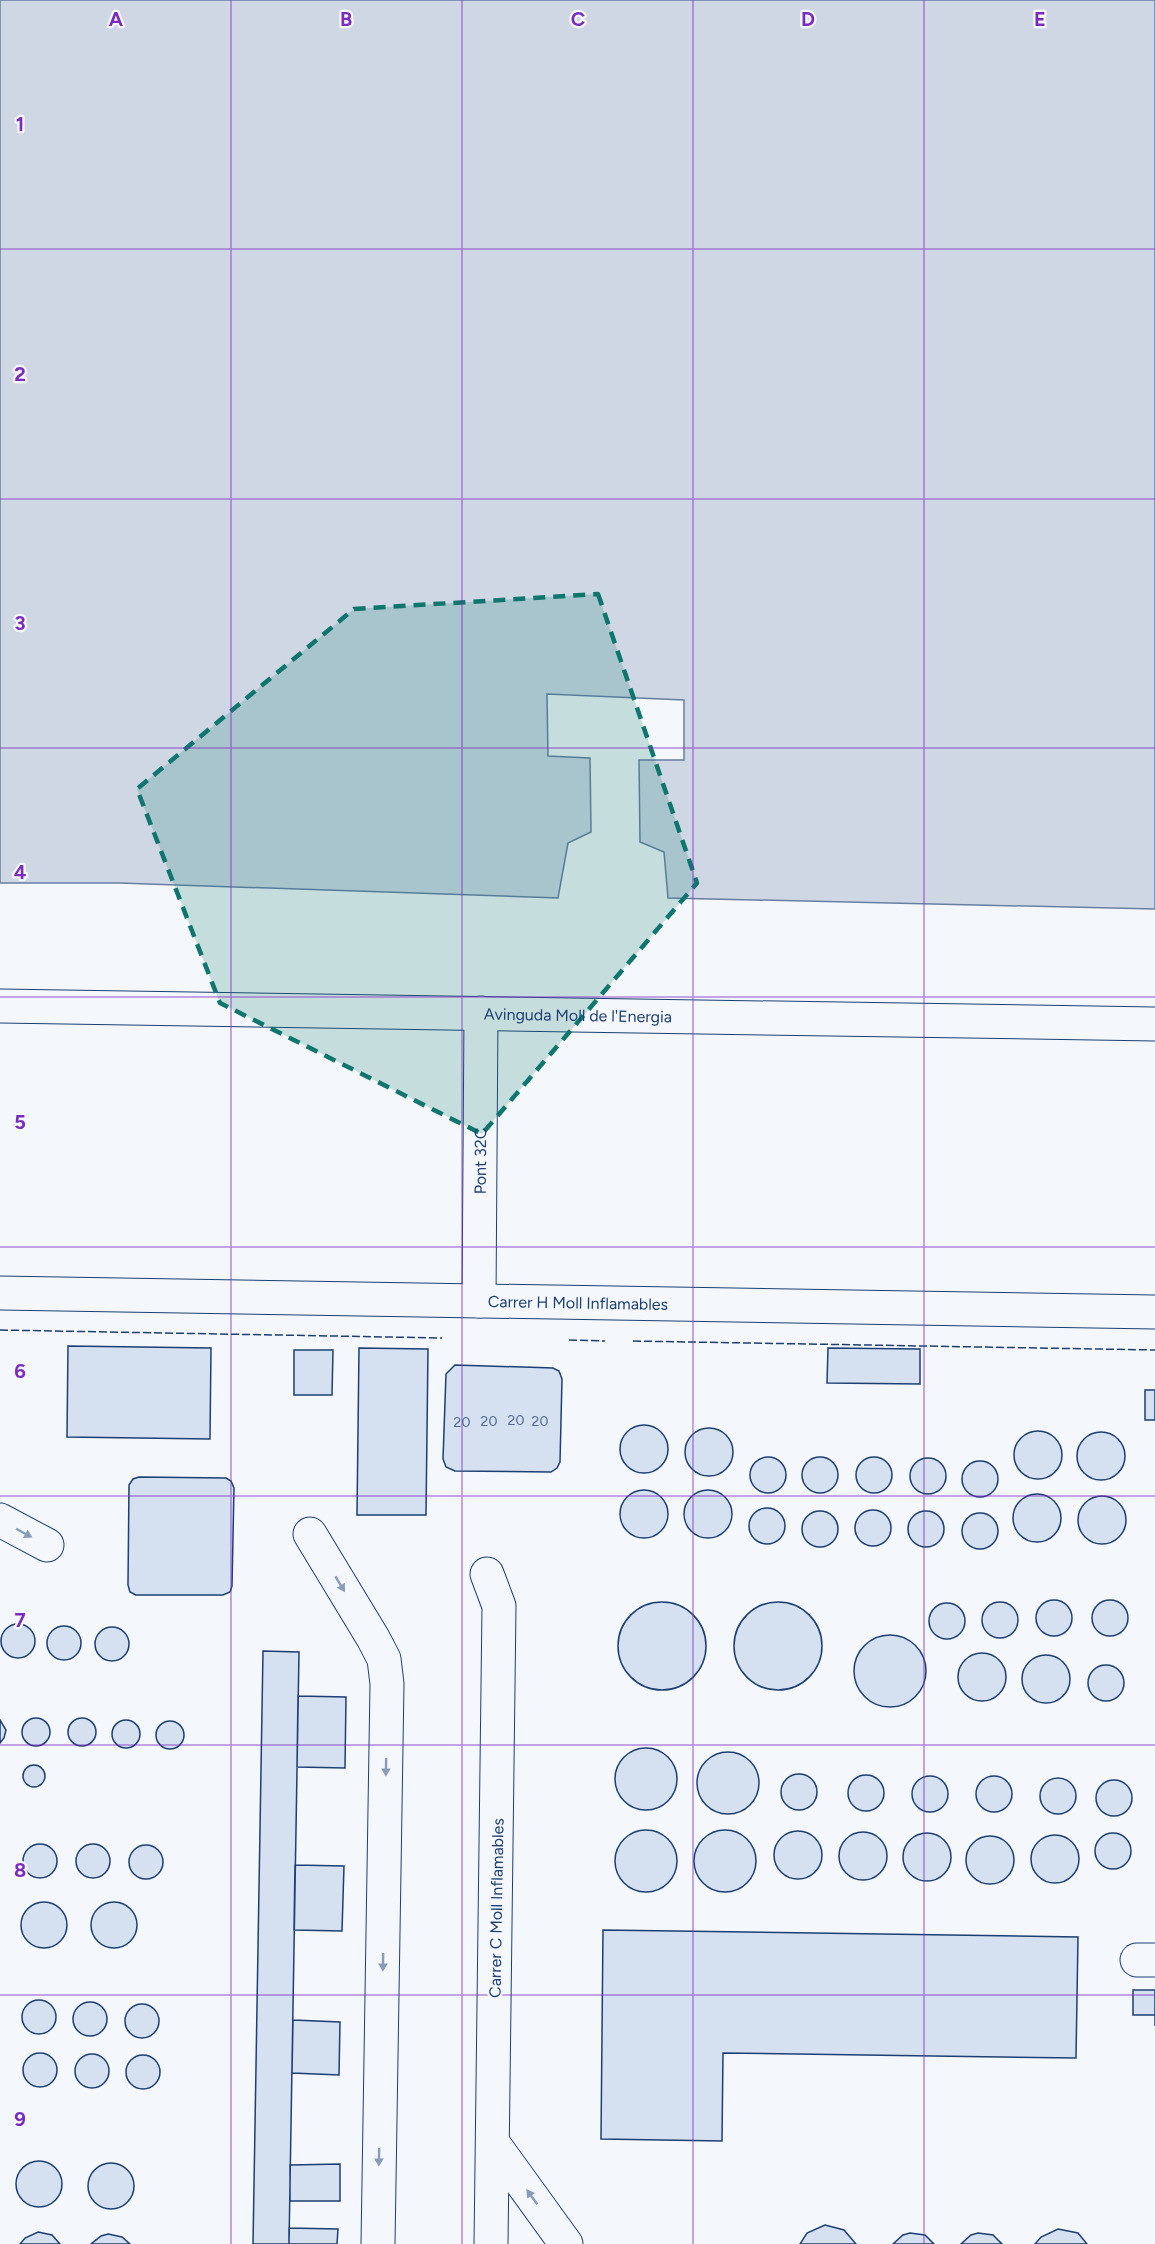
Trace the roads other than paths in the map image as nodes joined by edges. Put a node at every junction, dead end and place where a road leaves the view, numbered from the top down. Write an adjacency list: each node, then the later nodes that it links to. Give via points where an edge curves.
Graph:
1 (0, 1006): 2 (street, Avinguda Moll de l'Energia)
2 (481, 1013): 3 (street, Avinguda Moll de l'Energia); 5 (street, Pont 32C)
3 (1155, 1024)
4 (0, 1293): 5 (street, Carrer H Moll Inflamables)
5 (479, 1301): 6 (street, Carrer H Moll Inflamables)
6 (1155, 1312)
7 (0, 1521): 9 (street, one-way to 9)
8 (310, 1534): 12 (street, one-way to 12, via 384,1659 387,1683)
9 (47, 1545)
10 (499, 1586): 11 (street, Carrer C Moll Inflamables)
11 (493, 2143): 13 (street, Carrer C Moll Inflamables); 14 (street, one-way to 11)
12 (378, 2244)
13 (491, 2244)
14 (566, 2244)

